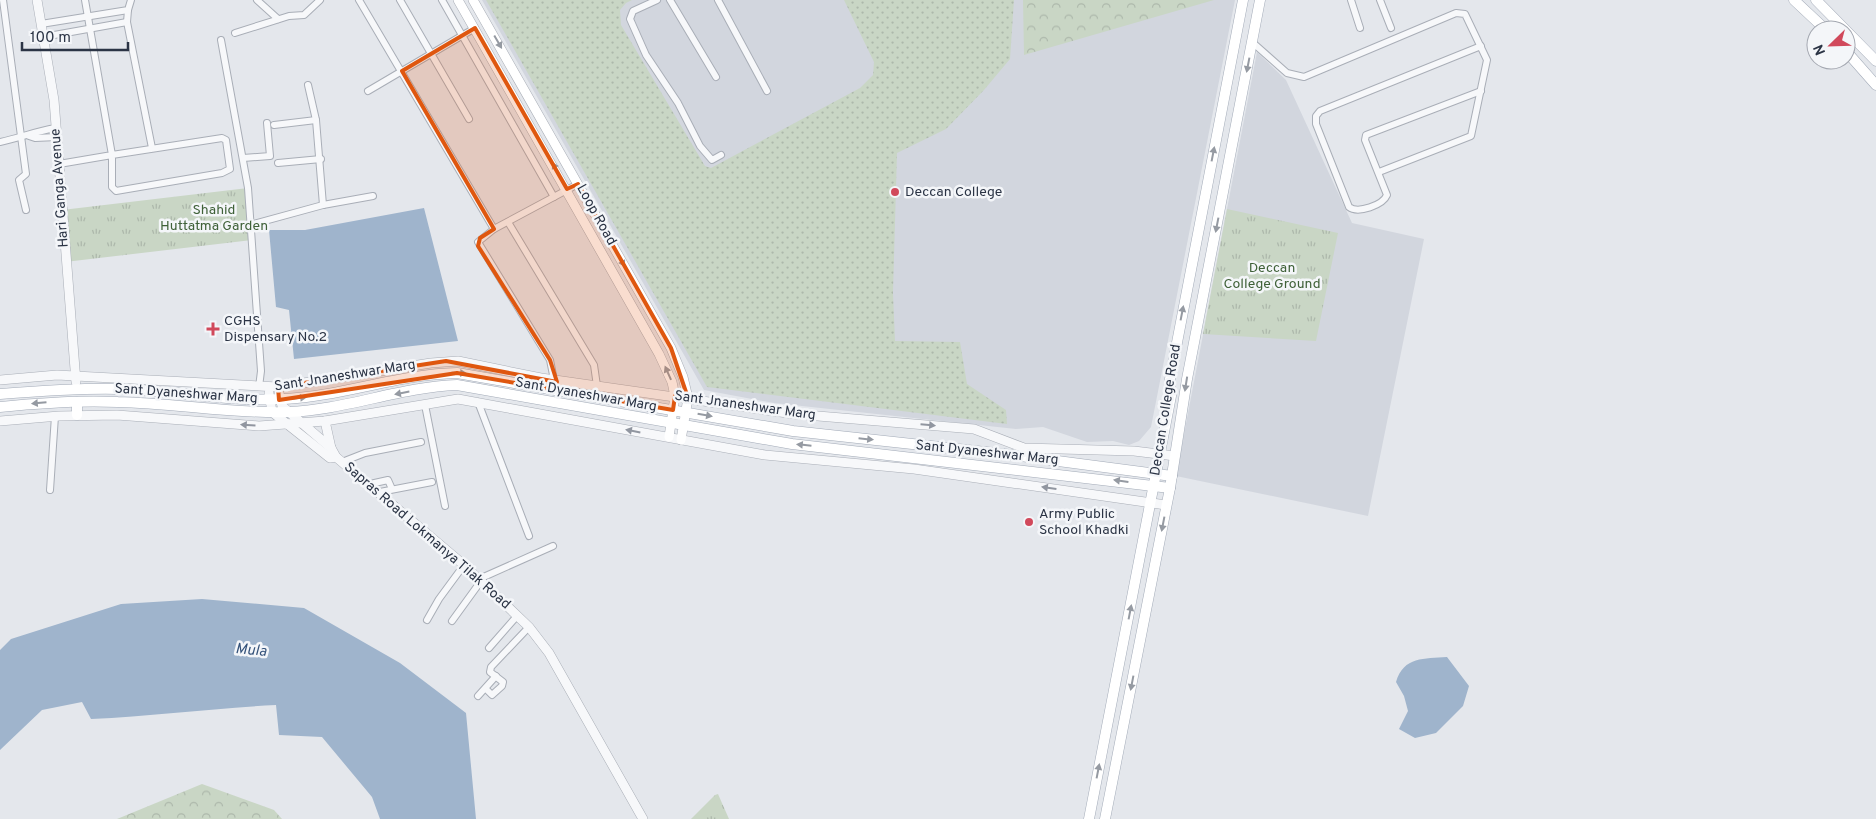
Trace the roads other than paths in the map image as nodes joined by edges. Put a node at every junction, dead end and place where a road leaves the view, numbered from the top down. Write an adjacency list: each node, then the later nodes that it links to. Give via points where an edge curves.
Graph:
1 (3, 0): 50 (street)
2 (37, 0): 26 (street, Hari Ganga Avenue)
3 (85, 0): 22 (street)
4 (131, 0): 21 (street)
5 (257, 0): 23 (street)
6 (320, 0): 23 (street, via 304,14)
7 (359, 0): 40 (street)
8 (400, 0): 37 (street)
9 (442, 0): 32 (street)
10 (458, 0): 28 (main road, Loop Road)
11 (473, 0): 60 (main road, Loop Road, one-way to 60)
12 (657, 0): 53 (street, via 633,11 632,25 646,55 678,103 705,153 712,160)
13 (670, 0): 41 (street)
14 (718, 0): 45 (street)
15 (1243, 0): 101 (main road, Deccan College Road, one-way to 15, via 1171,396 1170,378)
16 (1260, 0): 35 (main road, Deccan College Road)
17 (1351, 0): 29 (street)
18 (1380, 0): 30 (street)
19 (1794, 0): 24 (main road)
20 (1816, 0): 38 (main road)
21 (128, 10): 22 (street); 25 (street)
22 (88, 16): 26 (street); 27 (street)
23 (278, 19): 31 (street)
24 (1815, 20)
25 (126, 22): 27 (street); 52 (street)
26 (41, 24): 33 (street, Hari Ganga Avenue)
27 (92, 28): 33 (street); 54 (street)
28 (475, 28): 32 (street); 61 (main road, Loop Road, one-way to 28)
29 (1360, 28)
30 (1391, 28)
31 (235, 33)
32 (463, 35): 37 (street); 63 (street)
33 (43, 37): 49 (street, Hari Ganga Avenue)
34 (221, 40): 55 (street)
35 (1252, 42): 36 (street, via 1287,73 1304,77 1456,13 1465,14); 102 (main road, Deccan College Road, one-way to 102)
36 (1481, 46): 46 (street, via 1487,60); 59 (street, via 1320,110 1316,124 1349,208 1353,211 1385,200 1387,195)
37 (431, 54): 40 (street); 47 (street)
38 (1876, 61)
39 (1856, 62): 42 (main road)
40 (402, 71): 44 (street); 68 (street)
41 (716, 76)
42 (1876, 84)
43 (308, 85): 48 (street)
44 (368, 91)
45 (767, 91)
46 (1481, 91): 59 (street, via 1471,136); 59 (street, via 1366,135 1365,140)
47 (469, 119)
48 (316, 120): 55 (street, via 271,124 270,156); 56 (street)
49 (56, 133): 50 (street, via 34,131); 58 (street, Hari Ganga Avenue)
50 (25, 137): 51 (street); 65 (street, via 26,174 19,180)
51 (0, 142)
52 (152, 148): 54 (street); 54 (street, via 222,138 226,140 230,168 222,173 116,192 112,187)
53 (721, 155)
54 (112, 156): 58 (street)
55 (243, 158): 67 (street)
56 (321, 160): 57 (street); 64 (street)
57 (278, 163)
58 (60, 164): 69 (street, Hari Ganga Avenue, via 65,262)
59 (1379, 172)
60 (578, 184): 61 (street); 77 (main road, Loop Road, one-way to 77, via 670,348)
61 (567, 189): 63 (street); 76 (main road, Loop Road, one-way to 61, via 659,354)
62 (373, 196): 64 (street)
63 (554, 197): 66 (street)
64 (323, 205): 67 (street)
65 (26, 210)
66 (508, 222): 68 (street); 72 (street, via 594,365)
67 (250, 225): 73 (street, via 262,371)
68 (494, 229): 71 (street, via 480,238 478,246 550,360)
69 (77, 377): 70 (street, Sant Jnaneshwar Marg, via 57,375); 73 (street, Sant Jnaneshwar Marg); 74 (street, Hari Ganga Avenue)
70 (0, 380)
71 (554, 380): 72 (street, Sant Jnaneshwar Marg); 73 (street, Sant Jnaneshwar Marg, via 472,363 446,361)
72 (597, 386): 76 (street, Sant Jnaneshwar Marg)
73 (269, 387): 78 (street)
74 (75, 389): 75 (main road, Sant Dyaneshwar Marg); 78 (main road, Sant Dyaneshwar Marg)
75 (0, 394)
76 (675, 396): 77 (street, Sant Jnaneshwar Marg); 83 (main road, Loop Road)
77 (688, 398): 86 (main road, Loop Road); 98 (street, Sant Jnaneshwar Marg, one-way to 98, via 794,414 974,429)
78 (275, 400): 83 (main road, Sant Dyaneshwar Marg, one-way to 83, via 458,373); 84 (street); 85 (street, Sapras Road Lokmanya Tilak Road)
79 (77, 402): 82 (main road, Sant Dyaneshwar Marg, one-way to 82); 84 (main road, Sant Dyaneshwar Marg); 88 (main road)
80 (478, 402): 81 (street, via 458,399); 95 (street, one-way to 80); 116 (street)
81 (425, 404): 90 (street); 114 (street)
82 (0, 407)
83 (673, 410): 86 (main road, Sant Dyaneshwar Marg); 91 (main road, Loop Road)
84 (272, 412): 85 (main road, Sant Dyaneshwar Marg); 92 (street, Sapras Road Lokmanya Tilak Road)
85 (289, 412): 91 (main road, Sant Dyaneshwar Marg, one-way to 85, via 457,386 434,387); 93 (street, Sapras Road Lokmanya Tilak Road)
86 (686, 412): 94 (main road, Loop Road); 100 (main road, Sant Dyaneshwar Marg, one-way to 100, via 793,431)
87 (55, 416): 88 (street); 89 (street); 111 (street)
88 (77, 416): 92 (street, one-way to 88, via 259,426 117,415)
89 (0, 421)
90 (325, 421): 93 (street); 99 (street)
91 (671, 422): 94 (main road, Sant Dyaneshwar Marg); 95 (main road, Loop Road)
92 (285, 424): 93 (street); 103 (street, Sapras Road Lokmanya Tilak Road, via 330,458)
93 (303, 424): 99 (street, Sapras Road Lokmanya Tilak Road)
94 (684, 424): 96 (main road, Loop Road); 108 (main road, Sant Dyaneshwar Marg, one-way to 94, via 792,444)
95 (669, 437): 96 (street)
96 (681, 440): 113 (street, one-way to 96, via 914,469 790,459)
97 (421, 442): 103 (street)
98 (1007, 443): 100 (main road); 101 (street, Sant Jnaneshwar Marg, via 1024,448)
99 (331, 448): 103 (street, Sapras Road Lokmanya Tilak Road)
100 (1004, 454): 104 (main road, Sant Dyaneshwar Marg)
101 (1160, 454): 102 (street, Sant Jnaneshwar Marg); 104 (main road, Deccan College Road)
102 (1175, 456): 105 (main road, Deccan College Road)
103 (339, 459): 107 (street, Sapras Road Lokmanya Tilak Road)
104 (1156, 472): 105 (main road, Sant Dyaneshwar Marg); 108 (main road, Deccan College Road)
105 (1172, 476): 109 (main road, Deccan College Road)
106 (432, 482): 110 (street)
107 (370, 484): 110 (street, via 388,480); 112 (street, Sapras Road Lokmanya Tilak Road)
108 (1154, 486): 109 (main road, Sant Dyaneshwar Marg); 113 (main road, Deccan College Road)
109 (1170, 488): 115 (main road, Deccan College Road)
110 (392, 489): 112 (street)
111 (50, 490)
112 (380, 492): 118 (street, Sapras Road Lokmanya Tilak Road)
113 (1152, 502): 115 (street); 129 (main road, Deccan College Road, one-way to 113)
114 (445, 506)
115 (1166, 506): 130 (main road, Deccan College Road, one-way to 130)
116 (529, 536)
117 (553, 546): 119 (street)
118 (464, 565): 119 (street, Sapras Road Lokmanya Tilak Road); 121 (street)
119 (480, 580): 120 (street, Sapras Road Lokmanya Tilak Road); 122 (street)
120 (517, 616): 123 (street, Sapras Road Lokmanya Tilak Road); 124 (street)
121 (427, 620)
122 (452, 621)
123 (529, 627): 125 (street, via 490,667 490,672); 128 (street, Sapras Road Lokmanya Tilak Road, via 549,653)
124 (488, 648)
125 (496, 676): 126 (street); 126 (street, via 503,682 502,686 492,695)
126 (486, 689): 127 (street)
127 (478, 696)
128 (643, 819)
129 (1089, 819)
130 (1105, 819)

